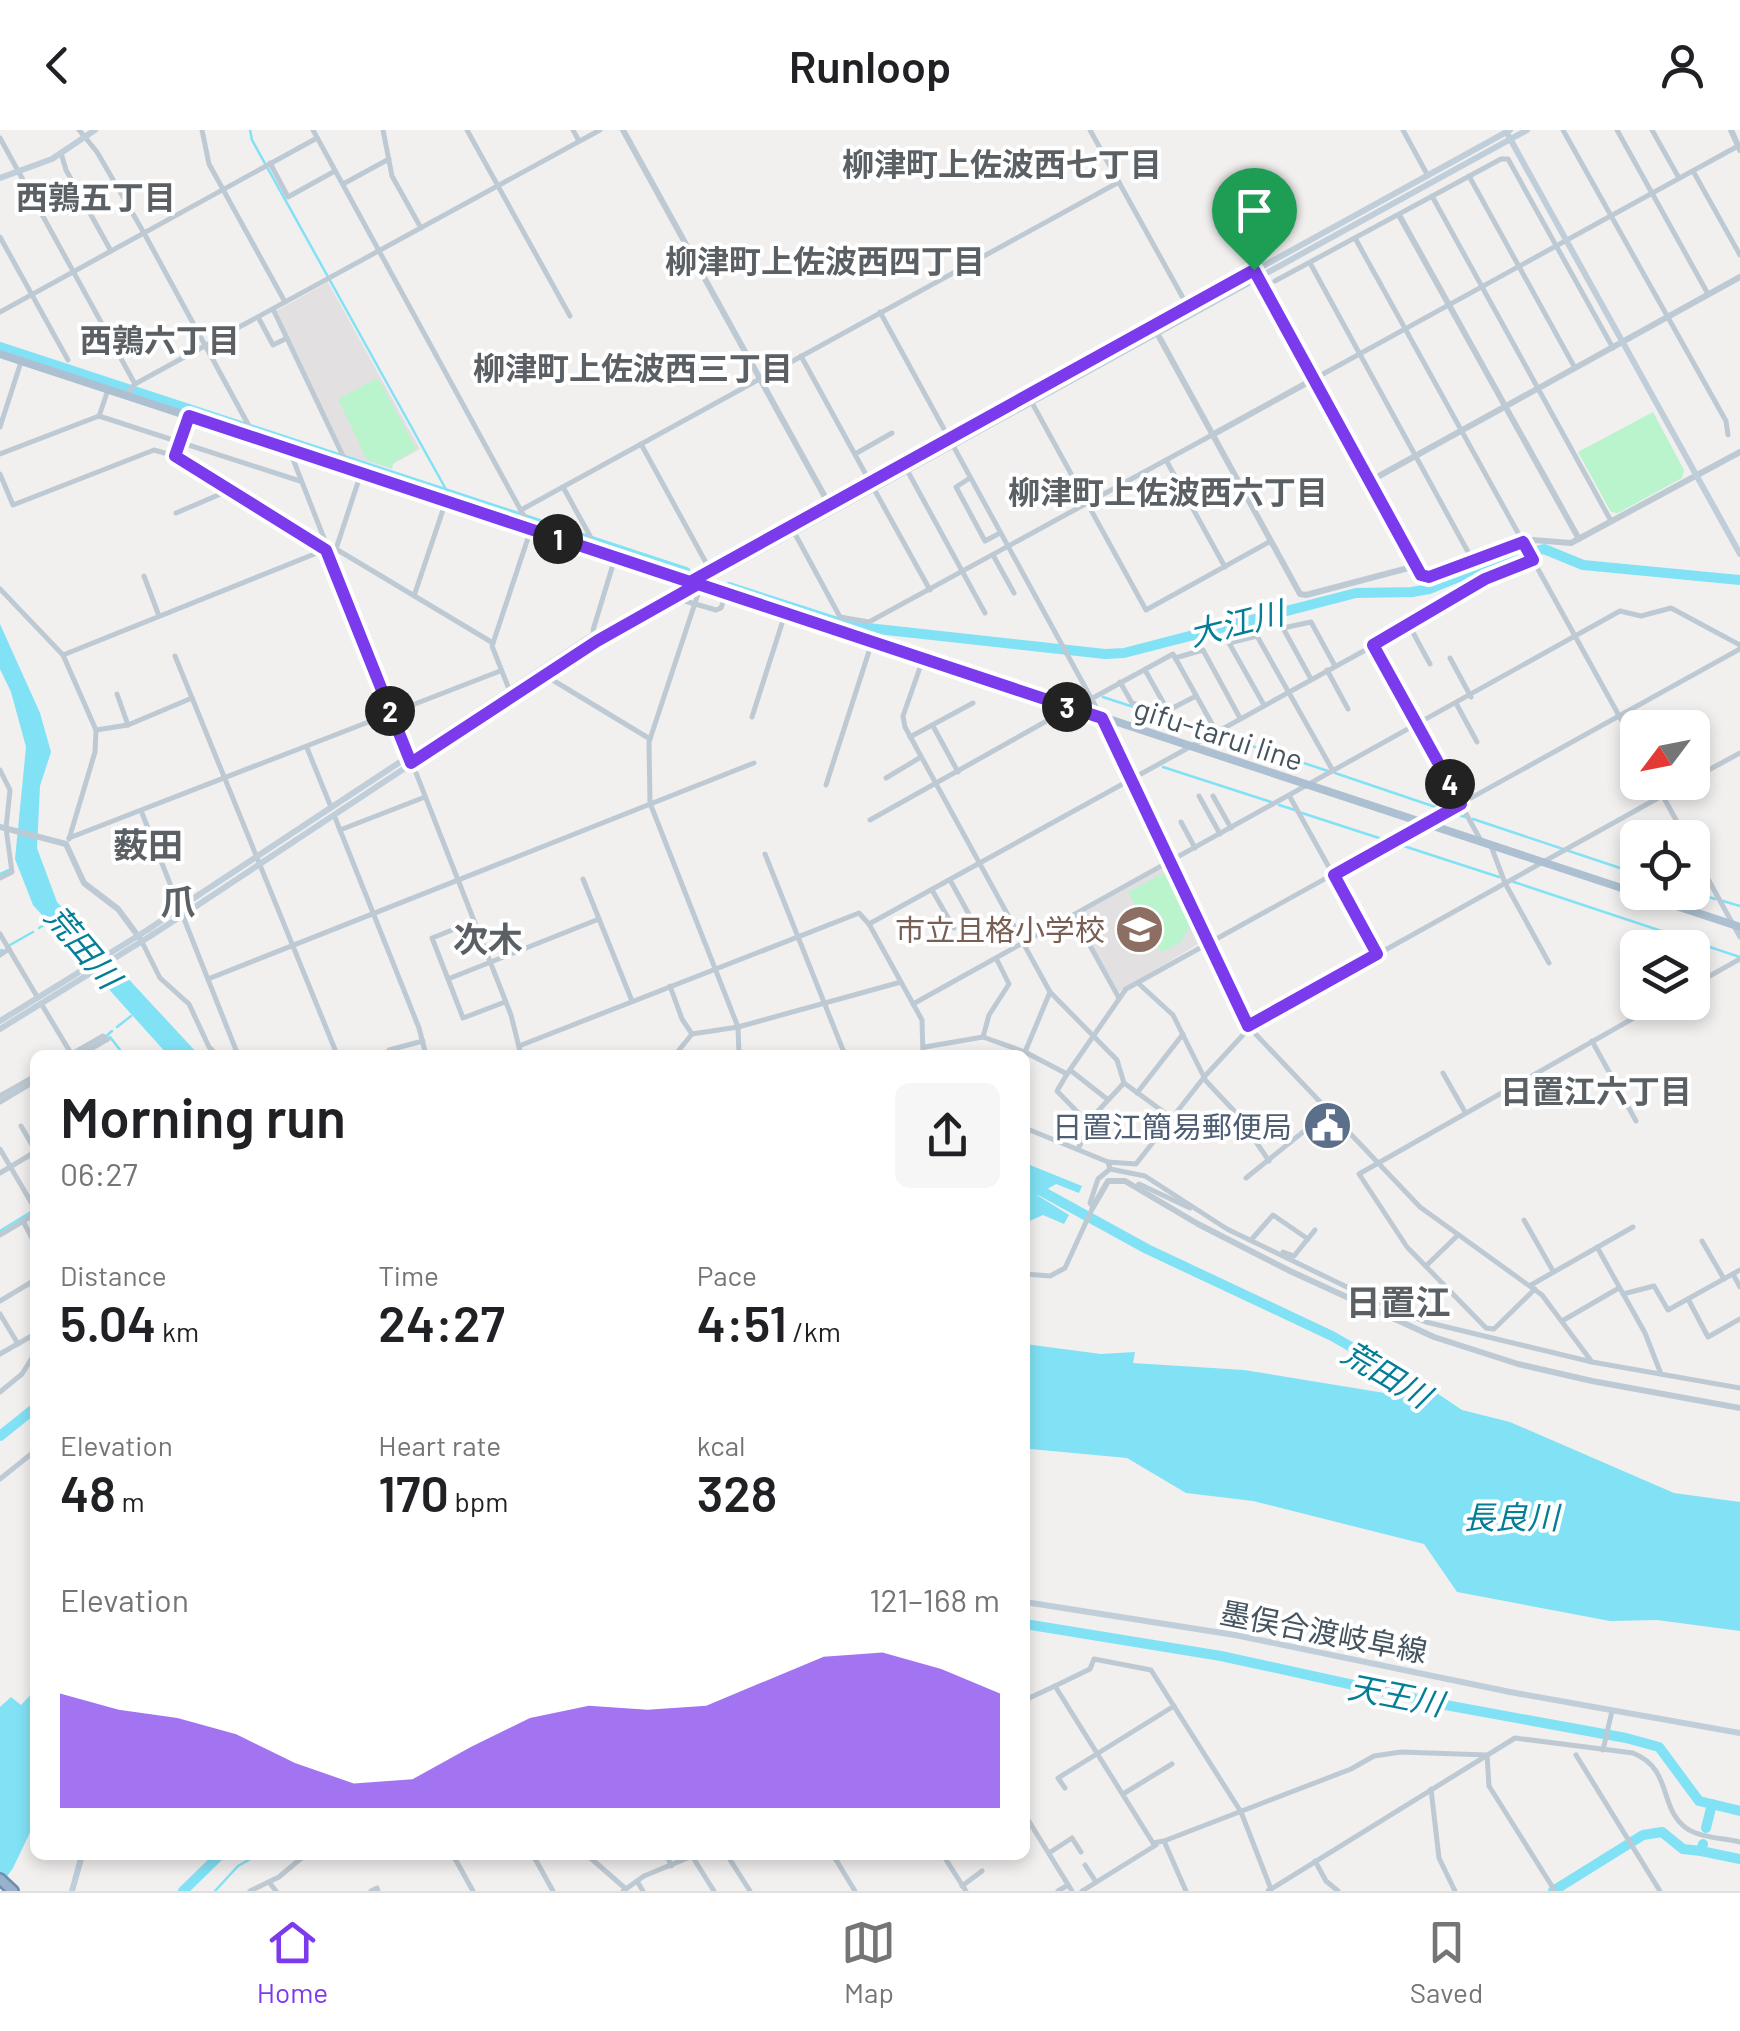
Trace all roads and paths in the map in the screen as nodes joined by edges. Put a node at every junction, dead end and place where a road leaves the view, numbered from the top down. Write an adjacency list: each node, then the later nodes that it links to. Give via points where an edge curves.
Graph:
1 (79, 130): 18 (street)
2 (95, 130): 18 (main road)
3 (202, 130): 36 (street)
4 (313, 130): 20 (street)
5 (383, 130): 24 (street)
6 (467, 130): 34 (street)
7 (573, 130): 21 (street)
8 (600, 130): 21 (street)
9 (623, 130): 80 (street)
10 (1090, 130): 33 (street)
11 (1403, 130): 29 (street)
12 (1527, 130): 17 (main road)
13 (1563, 130): 40 (street)
14 (1617, 130): 37 (street)
15 (1652, 130): 32 (street)
16 (1731, 130): 22 (street)
17 (1508, 133): 29 (main road); 45 (main road); 53 (main road)
18 (86, 137): 23 (main road); 42 (street)
19 (0, 138): 26 (street)
20 (317, 138): 25 (street); 28 (street)
21 (579, 141): 34 (street)
22 (1739, 148): 27 (street)
23 (61, 153): 26 (main road); 47 (street)
24 (389, 159): 35 (street); 41 (street)
25 (270, 163): 28 (street, via 288,197); 36 (street)
26 (18, 170): 31 (main road); 52 (street)
27 (1693, 170): 32 (street); 49 (street)
28 (335, 171): 35 (street)
29 (1428, 176): 53 (main road)
30 (1469, 176): 38 (street); 46 (street, via 1508,159); 51 (street)
31 (0, 178)
32 (1679, 178): 37 (street)
33 (1118, 182): 61 (street); 64 (street)
34 (500, 184): 41 (street); 65 (street)
35 (342, 185): 48 (street)
36 (223, 189): 42 (street); 59 (street)
37 (1652, 193): 40 (street); 58 (street)
38 (1432, 196): 39 (street); 56 (street)
39 (1399, 214): 44 (street); 60 (street)
40 (1611, 216): 45 (street); 67 (street)
41 (421, 228): 48 (street)
42 (144, 233): 47 (street); 72 (street)
43 (0, 237): 57 (street)
44 (1355, 238): 50 (street); 68 (street)
45 (1566, 240): 46 (street); 71 (main road)
46 (1555, 246): 51 (street); 73 (street)
47 (111, 251): 52 (street)
48 (378, 251): 59 (street); 120 (street)
49 (1740, 256)
50 (1310, 263): 55 (street); 75 (street)
51 (1519, 266): 56 (street); 79 (street)
52 (73, 272): 57 (street); 84 (street)
53 (1256, 274): 61 (main road); 69 (main road); 81 (street)
54 (1740, 278): 58 (street)
55 (1275, 281)
56 (1481, 287): 60 (street); 82 (street)
57 (32, 294): 63 (street); 77 (street)
58 (1708, 295): 67 (street)
59 (285, 302): 62 (street)
60 (1450, 304): 68 (street); 86 (street)
61 (1188, 307): 95 (main road)
62 (273, 309): 66 (street); 70 (street)
63 (0, 312)
64 (880, 312): 76 (street); 95 (street)
65 (570, 316)
66 (258, 317): 70 (street, via 274,345); 72 (street)
67 (1666, 318): 71 (street); 94 (street)
68 (1405, 329): 75 (street); 91 (street)
69 (1157, 333): 85 (main road); 93 (street)
70 (287, 338): 105 (street)
71 (1622, 342): 73 (street); 109 (main road)
72 (206, 346): 84 (street); 90 (street)
73 (1613, 348): 79 (street)
74 (0, 354): 78 (main road, gifu-tarui line)
75 (1360, 354): 81 (street); 103 (street)
76 (801, 356): 80 (street); 101 (street)
77 (68, 360)
78 (21, 362): 83 (main road, gifu-tarui line); 89 (street)
79 (1575, 368): 82 (street)
80 (762, 377): 97 (street); 118 (street)
81 (1314, 379): 93 (street); 112 (street)
82 (1538, 389): 86 (street); 121 (street)
83 (108, 390): 84 (main road, gifu-tarui line); 87 (street)
84 (129, 390): 88 (main road, gifu-tarui line)
85 (1031, 402): 95 (main road); 117 (street)
86 (1506, 406): 91 (street); 125 (street)
87 (99, 416): 96 (street); 100 (street)
88 (189, 416): 90 (main road, gifu-tarui line); 96 (street)
89 (0, 427)
90 (249, 431): 98 (main road, gifu-tarui line)
91 (1461, 431): 103 (street); 127 (street)
92 (892, 433): 101 (street)
93 (1212, 435): 104 (street); 126 (street)
94 (1728, 435)
95 (950, 442): 106 (main road); 110 (street); 113 (main road)
96 (179, 444): 102 (street); 111 (street)
97 (641, 444): 114 (street); 139 (street)
98 (289, 449): 105 (main road, gifu-tarui line); 111 (street)
99 (1740, 452): 109 (street)
100 (0, 454)
101 (854, 454): 113 (street)
102 (175, 456): 108 (street, via 154,450 13,505); 115 (street)
103 (1416, 456): 112 (street); 136 (street)
104 (1166, 460): 117 (street); 138 (street)
105 (344, 463): 107 (main road, gifu-tarui line)
106 (907, 470): 113 (main road); 140 (street)
107 (361, 473): 116 (main road, gifu-tarui line); 131 (street)
108 (0, 474)
109 (1696, 476): 121 (street); 132 (main road)
110 (970, 478): 124 (street); 124 (street, via 956,487 986,541)
111 (300, 481): 130 (street)
112 (1370, 481): 137 (street)
113 (872, 485): 118 (main road); 144 (street)
114 (563, 487): 120 (street); 128 (street)
115 (230, 490): 119 (street); 130 (street)
116 (446, 502): 122 (main road, gifu-tarui line); 147 (street)
117 (1087, 502): 129 (street); 138 (street, via 1146,610)
118 (831, 507): 123 (main road); 139 (main road)
119 (176, 513)
120 (522, 513): 122 (street)
121 (1611, 521): 125 (street)
122 (529, 527): 128 (main road, gifu-tarui line); 159 (street)
123 (794, 532): 142 (main road); 153 (street)
124 (1000, 533): 129 (street)
125 (1579, 539): 127 (street)
126 (1271, 541): 137 (street, via 1306,596); 138 (street)
127 (1524, 545): 135 (street); 136 (street)
128 (590, 547): 134 (main road, gifu-tarui line)
129 (1008, 547): 133 (street); 180 (street)
130 (326, 548): 131 (street); 152 (street); 188 (street)
131 (336, 549): 147 (street)
132 (1740, 554)
133 (994, 555): 140 (street); 146 (street)
134 (616, 558): 142 (main road, gifu-tarui line); 155 (street)
135 (1532, 559): 154 (street); 156 (street)
136 (1473, 561): 137 (street, via 1429,577)
137 (1416, 566)
138 (1225, 567)
139 (710, 570): 142 (main road)
140 (962, 571): 144 (street); 150 (street)
141 (144, 576): 152 (street)
142 (696, 584): 145 (main road, gifu-tarui line); 148 (main road); 149 (street); 155 (main road)
143 (0, 589): 161 (street)
144 (930, 590): 153 (street, via 869,622)
145 (726, 593): 149 (street, via 721,608); 151 (main road, gifu-tarui line)
146 (1014, 594)
147 (414, 596): 159 (street)
148 (672, 598): 149 (street); 171 (main road)
149 (695, 605): 199 (street)
150 (985, 613)
151 (785, 614): 153 (main road, gifu-tarui line); 189 (street)
152 (159, 616): 161 (street)
153 (843, 625): 157 (main road, gifu-tarui line)
154 (1409, 626): 158 (street); 166 (street)
155 (594, 634): 174 (main road)
156 (1575, 638): 160 (street, via 1618,614 1671,608); 178 (street); 190 (street)
157 (872, 642): 165 (main road, gifu-tarui line); 214 (street)
158 (1373, 645): 167 (street); 195 (street)
159 (493, 646): 170 (street)
160 (1740, 647): 186 (street)
161 (63, 655): 196 (street)
162 (175, 656): 179 (street)
163 (1175, 658): 168 (street); 177 (street); 192 (street, via 1203,650)
164 (1450, 658): 178 (street)
165 (923, 659): 184 (main road, gifu-tarui line); 198 (street, via 903,716)
166 (1430, 664)
167 (1335, 666): 169 (street); 172 (street, via 1311,622 1283,628)
168 (1145, 669): 173 (street); 187 (street)
169 (1327, 670): 172 (street); 185 (street)
170 (501, 671): 174 (street); 188 (street)
171 (545, 674): 199 (street); 205 (main road)
172 (1311, 679): 175 (street)
173 (1120, 682): 180 (street); 187 (street, via 1132,703)
174 (509, 688): 205 (main road)
175 (1288, 692): 182 (street); 182 (street, via 1256,636 1229,642); 209 (street)
176 (117, 694): 193 (street)
177 (1196, 696): 187 (street); 197 (street)
178 (1471, 697): 183 (street)
179 (192, 698): 193 (street); 212 (street)
180 (1091, 698): 191 (street)
181 (972, 704): 194 (street)
182 (1264, 705): 192 (street)
183 (1457, 705): 195 (street); 200 (street)
184 (1070, 708): 191 (main road, gifu-tarui line); 210 (street)
185 (1348, 709)
186 (1632, 710)
187 (1168, 711)
188 (392, 715): 202 (street); 205 (street)
189 (752, 717)
190 (1620, 717): 223 (street)
191 (1102, 718): 201 (main road, gifu-tarui line); 213 (street)
192 (1240, 718): 197 (street)
193 (128, 724): 196 (street)
194 (932, 725): 198 (street); 210 (street)
195 (1418, 726): 209 (street); 223 (street)
196 (96, 730): 233 (street)
197 (1216, 731): 201 (street)
198 (910, 738): 204 (street)
199 (649, 742): 222 (street)
200 (1478, 742)
201 (1190, 747): 213 (street); 216 (main road, gifu-tarui line)
202 (307, 748): 212 (street); 224 (street)
203 (1740, 753): 208 (street)
204 (921, 757): 211 (street); 215 (street)
205 (410, 760): 220 (street); 224 (main road)
206 (754, 762): 222 (street)
207 (0, 770): 229 (street, via 10,790)
208 (1710, 770)
209 (1333, 771): 216 (street)
210 (958, 772): 215 (street)
211 (886, 778)
212 (225, 780): 225 (street); 238 (street)
213 (1130, 780): 239 (street); 241 (street)
214 (826, 782)
215 (936, 784): 226 (street); 241 (street)
216 (1309, 786): 219 (street); 228 (main road, gifu-tarui line)
217 (1199, 796): 232 (street)
218 (1214, 796): 230 (street)
219 (1290, 796): 230 (street); 242 (street)
220 (424, 797): 231 (street); 245 (street)
221 (1656, 800): 240 (street)
222 (650, 804): 245 (street); 273 (street)
223 (1461, 804): 228 (street); 234 (street)
224 (332, 811): 231 (street); 238 (main road)
225 (142, 813): 233 (street); 275 (street)
226 (870, 820)
227 (1181, 822): 236 (street)
228 (1426, 825): 234 (main road, gifu-tarui line); 242 (street)
229 (5, 828): 233 (street); 243 (street, via 12,872)
230 (1232, 828): 232 (street)
231 (340, 830): 252 (street)
232 (1220, 834): 236 (street)
233 (68, 841): 263 (street, via 84,884 118,909)
234 (1480, 843): 235 (main road, gifu-tarui line)
235 (1491, 846): 240 (main road, gifu-tarui line); 248 (street)
236 (1194, 848): 239 (street)
237 (766, 854): 261 (street)
238 (257, 860): 263 (main road, bridge); 266 (street)
239 (1170, 862): 253 (street); 265 (street)
240 (1540, 863): 248 (street); 249 (main road, gifu-tarui line)
241 (979, 864): 246 (street); 264 (street)
242 (1334, 875): 265 (street); 268 (street)
243 (0, 878)
244 (583, 879): 255 (street)
245 (457, 880): 252 (street); 256 (street)
246 (950, 880): 250 (street); 254 (street)
247 (1710, 881): 258 (street)
248 (1505, 884): 268 (street); 272 (street)
249 (1620, 889)
250 (932, 890): 257 (street); 259 (street)
251 (1685, 910): 258 (main road, gifu-tarui line)
252 (372, 914): 266 (street); 296 (street)
253 (1072, 916): 264 (street); 281 (street)
254 (971, 918)
255 (599, 919): 271 (street); 282 (street)
256 (474, 922): 271 (street); 276 (street, via 432,938)
257 (869, 924): 261 (street, via 859,912); 277 (street)
258 (1737, 927): 262 (street)
259 (954, 928)
260 (0, 934): 267 (street)
261 (798, 935): 273 (street); 285 (street)
262 (1740, 936)
263 (140, 939): 283 (main road); 302 (street, via 160,978 190,1004)
264 (1023, 943): 269 (street); 280 (street)
265 (1208, 944): 278 (street); 289 (street)
266 (290, 945): 275 (street); 304 (street)
267 (4, 949): 283 (street)
268 (1377, 954): 289 (street)
269 (996, 958): 286 (street); 295 (street, via 1009,984)
270 (1740, 959): 274 (street)
271 (490, 963): 276 (street); 284 (street)
272 (1549, 963)
273 (714, 968): 279 (street); 290 (street)
274 (1710, 976)
275 (208, 978): 303 (street)
276 (448, 979): 284 (street, via 463,1018)
277 (900, 982): 285 (street); 286 (street)
278 (1138, 982): 281 (street); 293 (street)
279 (670, 986): 282 (street); 292 (street)
280 (1050, 992): 294 (street); 314 (street)
281 (1120, 998): 294 (street)
282 (632, 1001): 298 (street)
283 (40, 1002): 287 (main road); 291 (main road); 299 (street)
284 (505, 1002): 298 (street)
285 (824, 1003): 290 (street); 310 (street)
286 (913, 1004): 311 (street, via 922,1020)
287 (0, 1020)
288 (1630, 1020): 297 (street)
289 (1248, 1026): 318 (street); 324 (street)
290 (738, 1028): 292 (street); 309 (street)
291 (0, 1030)
292 (692, 1034): 308 (street)
293 (1183, 1034): 318 (street); 321 (street)
294 (1094, 1035): 316 (street); 320 (street, via 1120,1064)
295 (983, 1037): 312 (street); 313 (street)
296 (423, 1040): 305 (street); 306 (street)
297 (1592, 1041): 325 (street); 327 (street)
298 (519, 1046): 307 (street)
299 (68, 1050)
300 (80, 1050): 301 (street, via 105,1037)
301 (87, 1050)
302 (214, 1050)
303 (236, 1050)
304 (336, 1050)
305 (389, 1050)
306 (425, 1050)
307 (520, 1050)
308 (679, 1050)
309 (740, 1050)
310 (843, 1050)
311 (924, 1050)
312 (928, 1050)
313 (1019, 1050)
314 (1026, 1050)
315 (1030, 1054): 316 (street)
316 (1068, 1072): 323 (street); 328 (street, via 1057,1091)
317 (1443, 1073): 325 (street)
318 (1205, 1076): 326 (street); 335 (street)
319 (30, 1081): 322 (street)
320 (1124, 1083): 321 (street); 323 (street)
321 (1137, 1093): 326 (street)
322 (0, 1099)
323 (1107, 1099): 328 (street)
324 (1329, 1111): 335 (street); 336 (street)
325 (1465, 1112): 336 (street)
326 (1172, 1118): 337 (street, via 1136,1164)
327 (1636, 1122)
328 (1090, 1125): 333 (street)
329 (21, 1126): 331 (street)
330 (1030, 1130): 333 (street)
331 (30, 1142)
332 (0, 1149): 338 (street)
333 (1078, 1150): 337 (street)
334 (30, 1154): 338 (street)
335 (1269, 1162): 340 (street)
336 (1376, 1162): 352 (street); 358 (street, via 1359,1174)
337 (1109, 1165): 343 (street); 344 (street, via 1145,1176)
338 (10, 1166): 339 (street); 342 (street)
339 (0, 1172)
340 (1246, 1178)
341 (1137, 1187): 343 (street, via 1108,1181); 344 (street); 380 (street, via 1273,1263 1434,1338 1555,1372)
342 (30, 1202)
343 (1092, 1207): 361 (street, via 1065,1268 1050,1276)
344 (1198, 1210): 353 (street)
345 (30, 1215): 347 (street)
346 (1524, 1220): 359 (street)
347 (23, 1221): 350 (street); 351 (street)
348 (1633, 1228): 356 (street)
349 (1315, 1230): 354 (street)
350 (30, 1234)
351 (0, 1235)
352 (1458, 1235): 358 (street); 364 (street)
353 (1251, 1240): 354 (street, via 1273,1215); 357 (street)
354 (1308, 1240): 357 (street, via 1294,1256)
355 (1702, 1240): 362 (street)
356 (1597, 1247): 359 (street); 366 (street)
357 (1275, 1252): 376 (street, via 1426,1322)
358 (1426, 1266): 364 (street, via 1486,1328 1494,1328)
359 (1554, 1271): 364 (street)
360 (1736, 1272): 362 (street); 365 (street)
361 (1030, 1274)
362 (1724, 1280): 367 (street)
363 (30, 1283): 368 (street)
364 (1533, 1287): 371 (street)
365 (1740, 1287)
366 (1621, 1291): 367 (street, via 1654,1286 1668,1310); 371 (street); 377 (street)
367 (1688, 1299): 370 (street, via 1708,1337)
368 (0, 1301)
369 (0, 1314): 373 (street)
370 (1740, 1319)
371 (1562, 1321): 376 (street)
372 (30, 1337): 373 (street)
373 (18, 1344): 374 (street)
374 (0, 1354)
375 (30, 1360): 379 (street)
376 (1592, 1362): 377 (street)
377 (1661, 1374): 378 (street)
378 (1740, 1388)
379 (0, 1392)
380 (1740, 1408)
381 (30, 1456): 382 (street)
382 (0, 1479)
383 (1030, 1603): 387 (main road, 墨俣合渡岐阜線, via 1235,1635)
384 (1055, 1686): 385 (street); 386 (street, via 1090,1669 1094,1659 1152,1670); 390 (street)
385 (1030, 1698)
386 (1174, 1706): 390 (street); 397 (street)
387 (1611, 1714): 388 (main road, 墨俣合渡岐阜線); 389 (street)
388 (1740, 1733)
389 (1604, 1746): 391 (street, via 1515,1738); 400 (street, via 1656,1768 1687,1828)
390 (1097, 1753): 394 (street, via 1058,1778); 396 (street)
391 (1488, 1755): 395 (street); 397 (street, via 1374,1756); 441 (street, via 1489,1786)
392 (1576, 1755): 442 (street)
393 (1172, 1764): 396 (street)
394 (1064, 1788)
395 (1432, 1790): 414 (street); 440 (street, via 1439,1858)
396 (1123, 1794): 399 (street, via 1152,1842)
397 (1242, 1812): 399 (street); 425 (street)
398 (1030, 1824): 402 (street)
399 (1161, 1842): 420 (street); 438 (street)
400 (1740, 1842)
401 (1081, 1852): 402 (street, via 1072,1838)
402 (1049, 1853): 423 (street)
403 (81, 1860): 427 (main road)
404 (300, 1860): 421 (street)
405 (456, 1860): 430 (street)
406 (536, 1860): 431 (street)
407 (592, 1860): 424 (street)
408 (669, 1860): 416 (street)
409 (684, 1860): 416 (street)
410 (695, 1860): 433 (street)
411 (729, 1860): 434 (street)
412 (836, 1860): 435 (street)
413 (946, 1860): 422 (street)
414 (1315, 1861): 425 (street); 439 (street)
415 (1085, 1865): 420 (street)
416 (671, 1866): 419 (street)
417 (982, 1871): 422 (street)
418 (0, 1879): 426 (highway)
419 (637, 1881): 424 (street); 432 (street)
420 (1096, 1882): 437 (street)
421 (272, 1886): 428 (street); 429 (street)
422 (964, 1888)
423 (1070, 1888): 436 (street)
424 (625, 1890)
425 (1269, 1890)
426 (14, 1891)
427 (72, 1891)
428 (250, 1891)
429 (264, 1891)
430 (473, 1891)
431 (553, 1891)
432 (643, 1891)
433 (714, 1891)
434 (750, 1891)
435 (856, 1891)
436 (1058, 1891)
437 (1082, 1891)
438 (1186, 1891)
439 (1338, 1891)
440 (1455, 1891)
441 (1555, 1891)
442 (1660, 1891)

